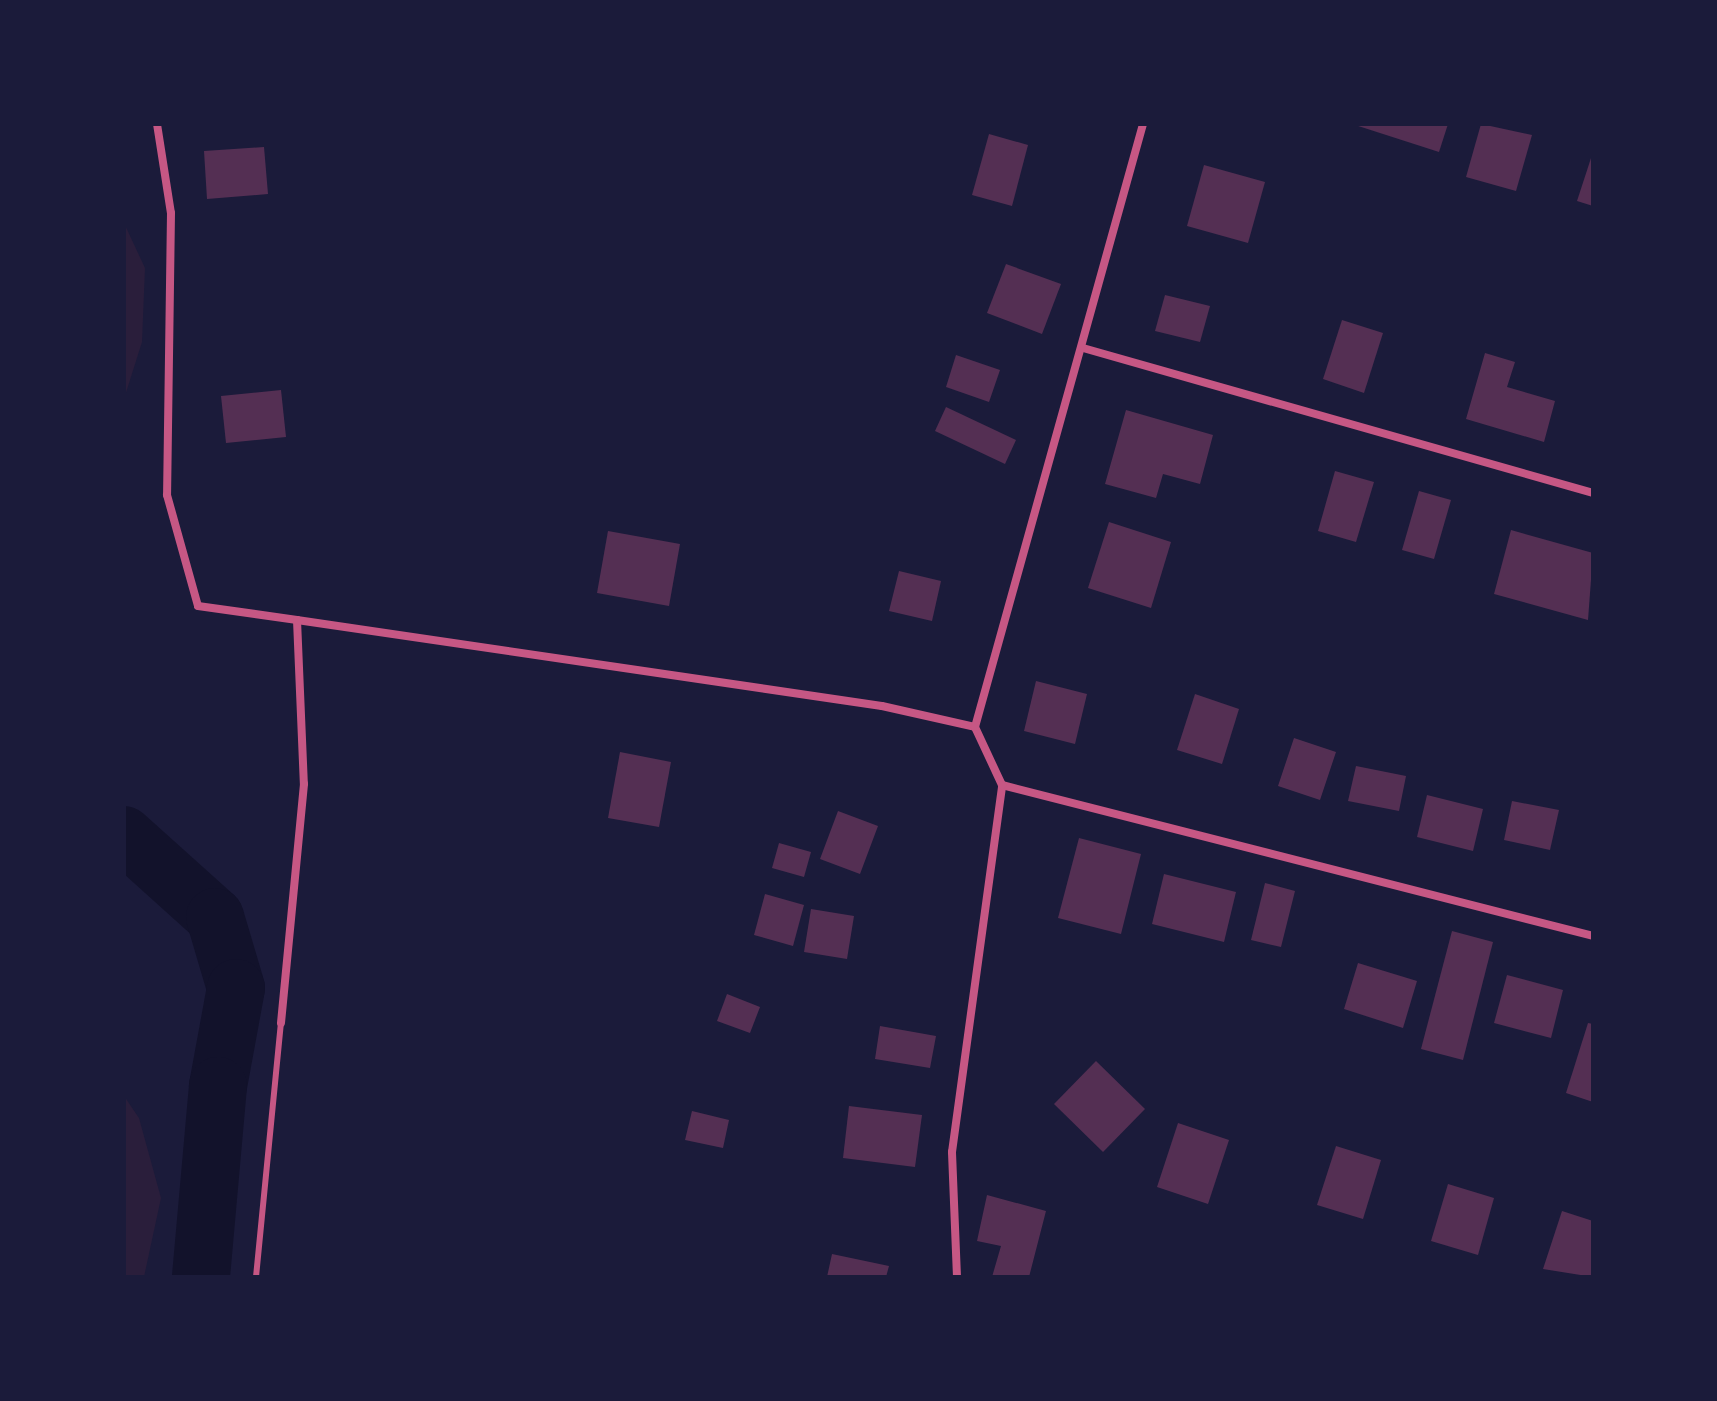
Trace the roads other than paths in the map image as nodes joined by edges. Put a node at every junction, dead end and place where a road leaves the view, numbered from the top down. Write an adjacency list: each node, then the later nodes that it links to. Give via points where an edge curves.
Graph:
1 (157, 124): 5 (street, via 171,213 167,495 194,592 198,606)
2 (1143, 124): 3 (street)
3 (1083, 348): 4 (street); 6 (street)
4 (1593, 493)
5 (297, 620): 6 (street); 9 (street, via 304,784)
6 (975, 727): 7 (street)
7 (1002, 785): 8 (street); 11 (street, via 952,1152)
8 (1593, 936)
9 (281, 1023): 10 (lane)
10 (256, 1277)
11 (957, 1277)

